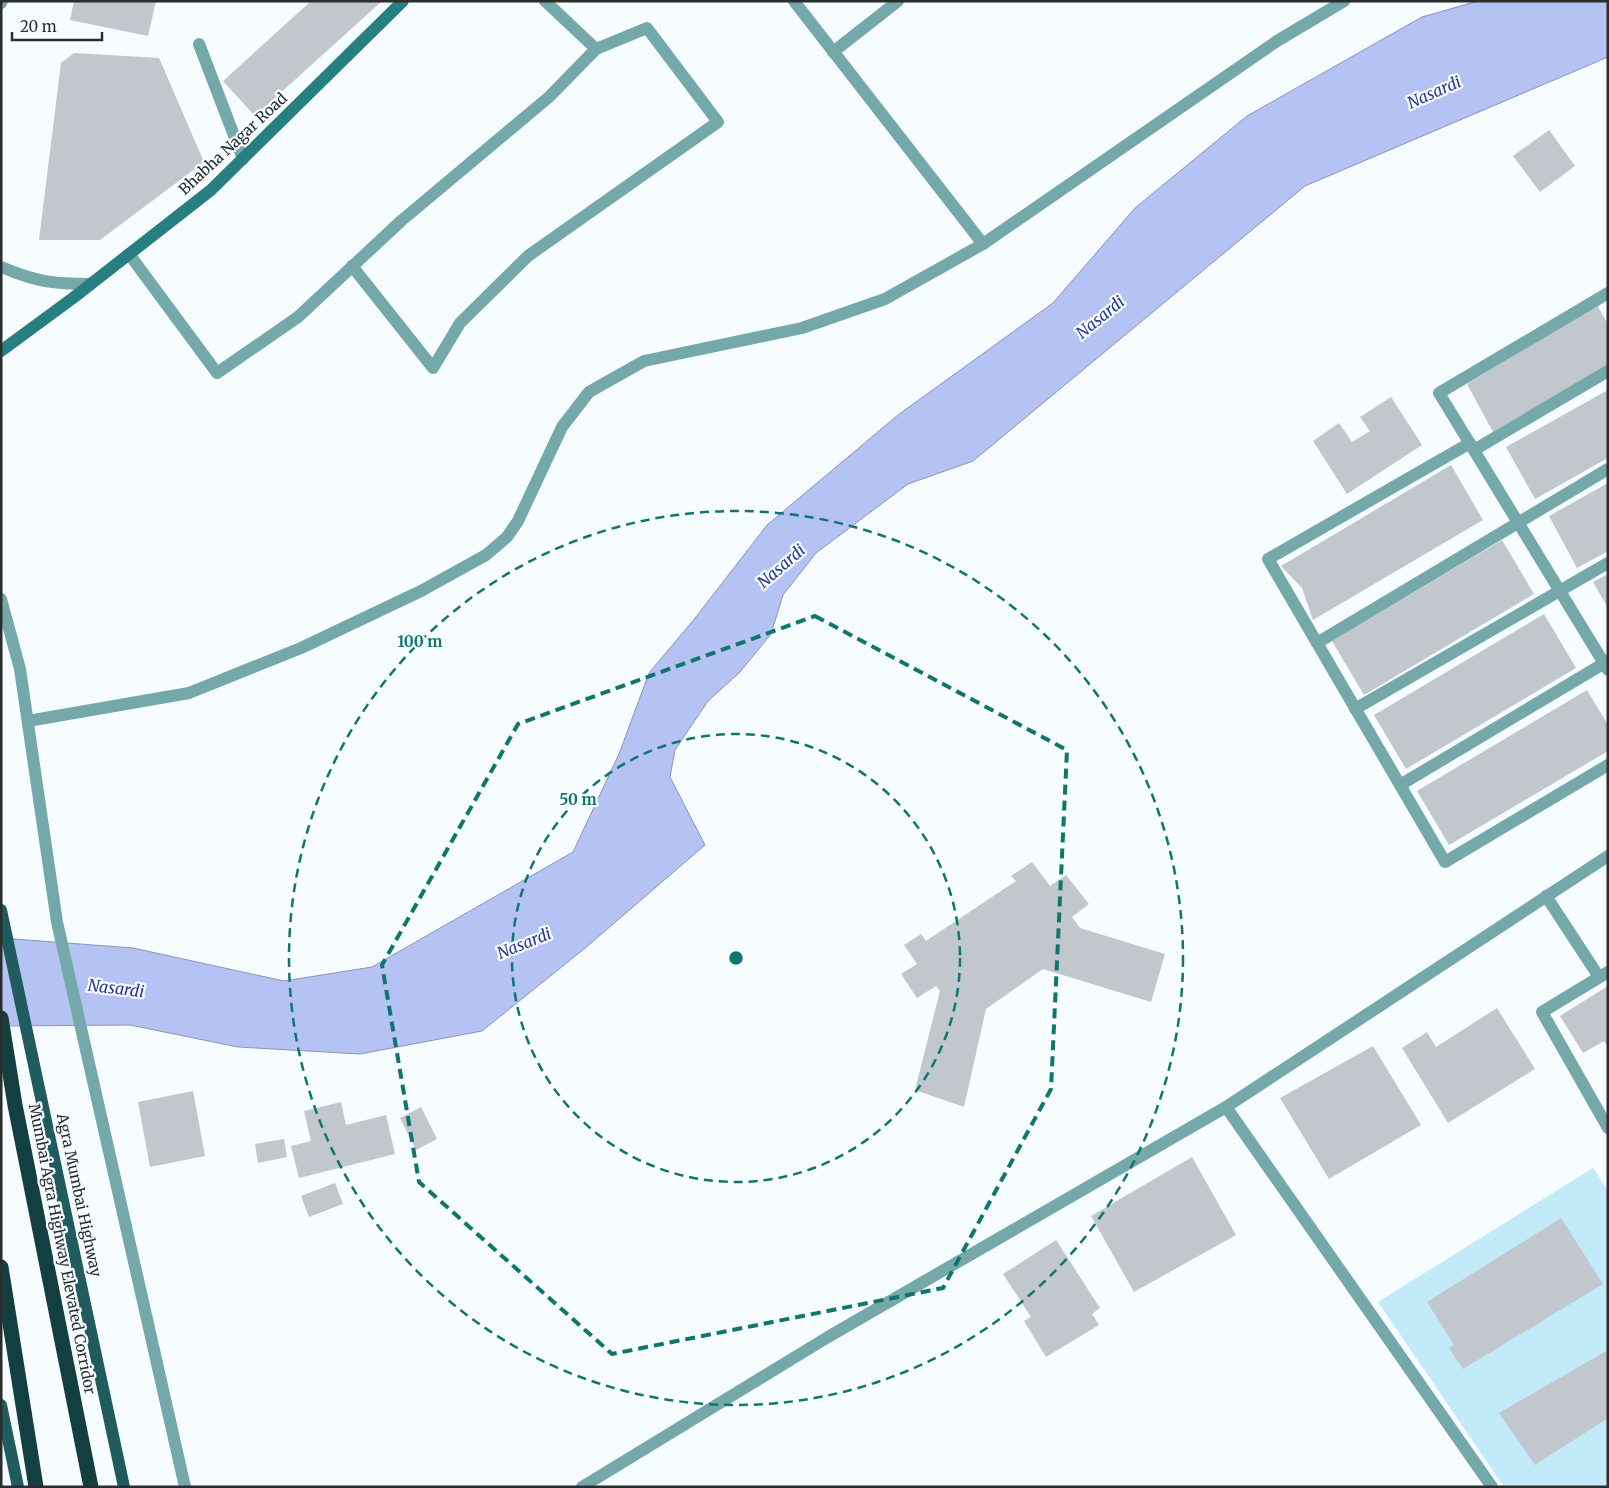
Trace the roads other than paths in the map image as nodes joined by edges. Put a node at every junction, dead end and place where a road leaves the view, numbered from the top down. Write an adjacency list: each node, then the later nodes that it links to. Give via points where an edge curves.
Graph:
1 (403, 1): 9 (main road, Bhabha Nagar Road)
2 (545, 1): 7 (street)
3 (794, 1): 8 (street)
4 (898, 1): 8 (street)
5 (1344, 1): 10 (street, via 1277,41)
6 (199, 44): 9 (street)
7 (596, 49): 12 (street, via 550,97); 12 (street, via 647,28 718,122 528,256 460,323 433,368)
8 (833, 52): 10 (street)
9 (243, 159): 11 (main road, Bhabha Nagar Road, via 211,190)
10 (983, 244): 27 (street, via 885,299 802,328 644,361 589,392 562,428 508,537 486,555 421,591 301,648 189,693)
11 (129, 254): 12 (street, via 217,373 298,317); 14 (main road, Bhabha Nagar Road)
12 (352, 266)
13 (1, 267): 14 (street, via 52,284)
14 (91, 284): 16 (main road, Bhabha Nagar Road)
15 (1608, 293): 18 (street, via 1439,393)
16 (1, 351)
17 (1608, 371): 18 (street)
18 (1472, 447): 20 (street); 24 (street, via 1268,559)
19 (1608, 469): 20 (street)
20 (1518, 523): 22 (street); 24 (street)
21 (1608, 563): 22 (street)
22 (1559, 591): 25 (street); 26 (street)
23 (1, 599): 27 (street, via 20,669)
24 (1317, 643): 26 (street)
25 (1606, 665): 29 (street)
26 (1355, 709): 29 (street)
27 (28, 720): 43 (street, via 57,922)
28 (1608, 765): 29 (street, via 1445,862)
29 (1400, 785)
30 (1608, 856): 31 (street)
31 (1546, 896): 33 (street); 35 (street)
32 (1, 910): 42 (main road, Agra Mumbai Highway)
33 (1603, 975): 36 (street, via 1542,1012)
34 (1, 1018): 41 (highway, Mumbai Agra Highway Elevated Corridor, via 15,1105)
35 (1226, 1108): 44 (street, via 828,1337); 45 (street)
36 (1608, 1128)
37 (1, 1267): 40 (highway)
38 (1, 1405): 39 (main road)
39 (18, 1487)
40 (36, 1487)
41 (91, 1487)
42 (124, 1487)
43 (185, 1487)
44 (582, 1487)
45 (1492, 1487)

